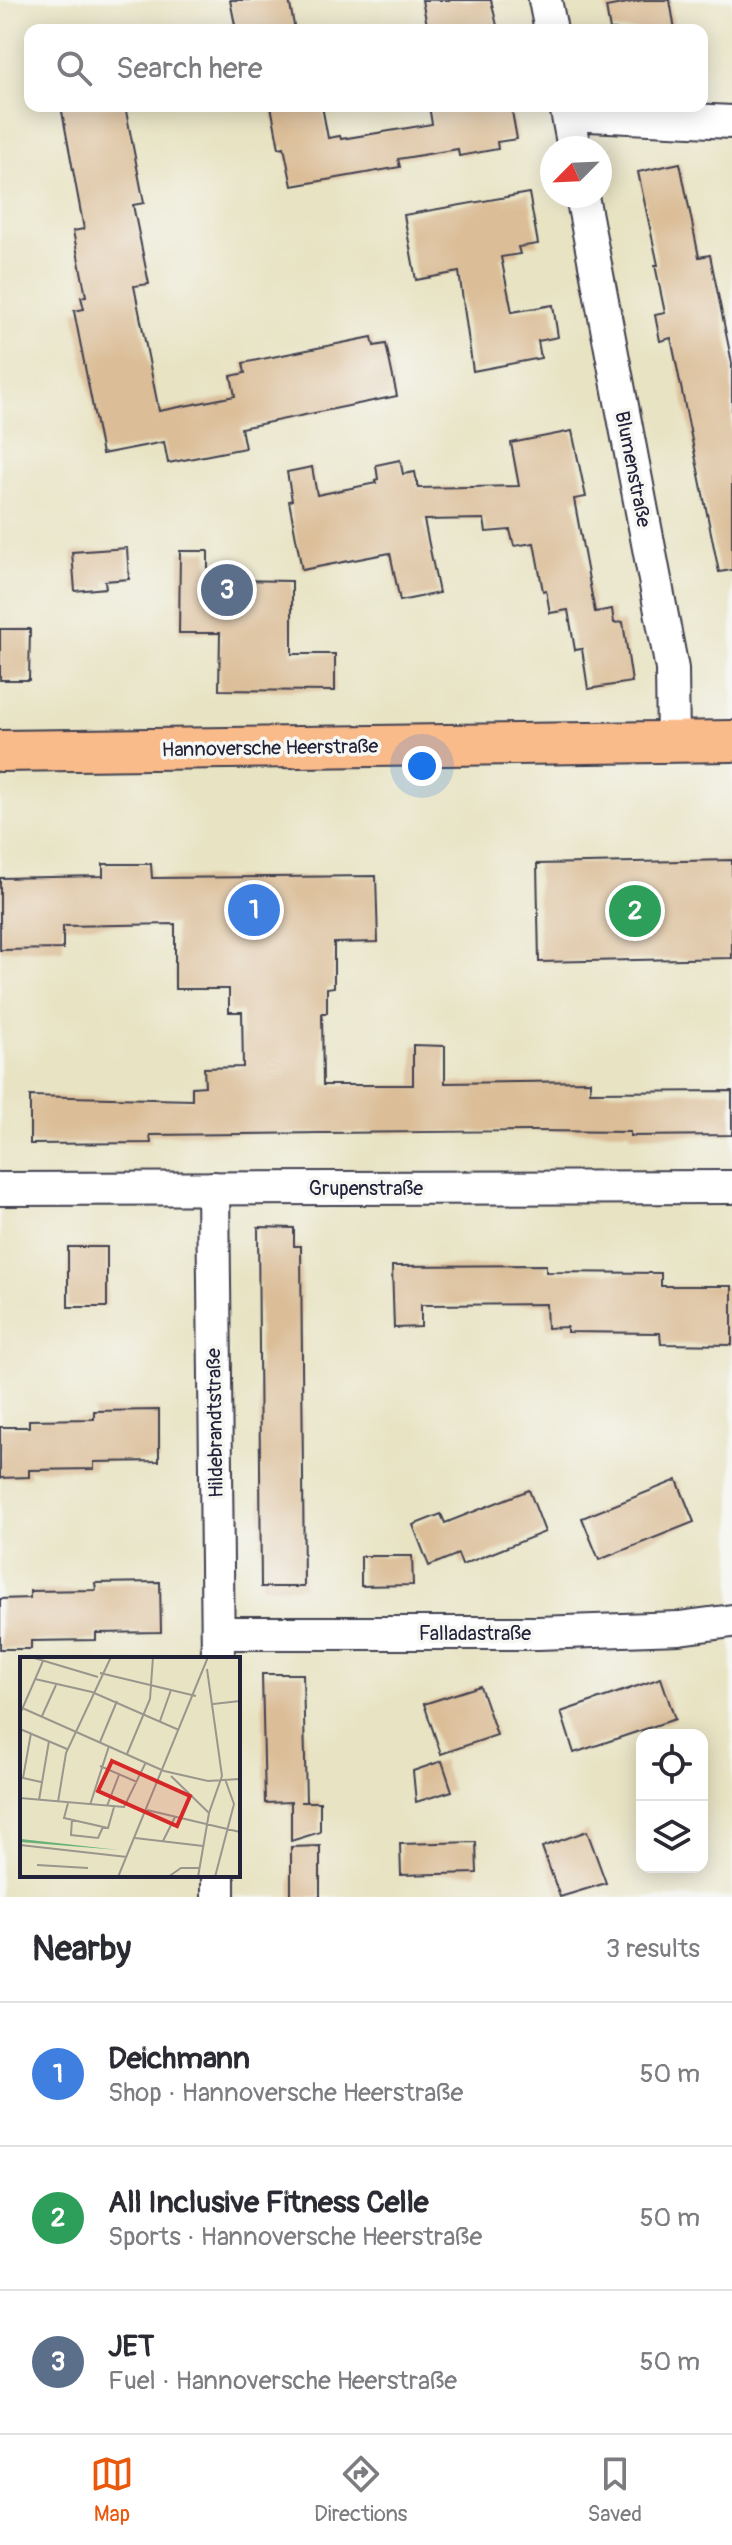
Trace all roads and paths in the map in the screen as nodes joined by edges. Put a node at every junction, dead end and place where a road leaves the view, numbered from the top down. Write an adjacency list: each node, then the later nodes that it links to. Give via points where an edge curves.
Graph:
1 (545, 0): 2 (street)
2 (550, 24)
3 (567, 112): 6 (street)
4 (594, 112): 5 (street)
5 (732, 122)
6 (572, 136)
7 (584, 208): 9 (street, Blumenstraße, via 672,669)
8 (732, 741): 9 (main road, Hannoversche Heerstraße)
9 (673, 743): 10 (main road, Hannoversche Heerstraße)
10 (0, 751)
11 (732, 1187): 12 (street, Grupenstraße)
12 (213, 1188): 13 (street, Grupenstraße); 15 (street, Hildebrandtstraße)
13 (0, 1189)
14 (732, 1621): 15 (street, Falladastraße, via 679,1628)
15 (218, 1646)

